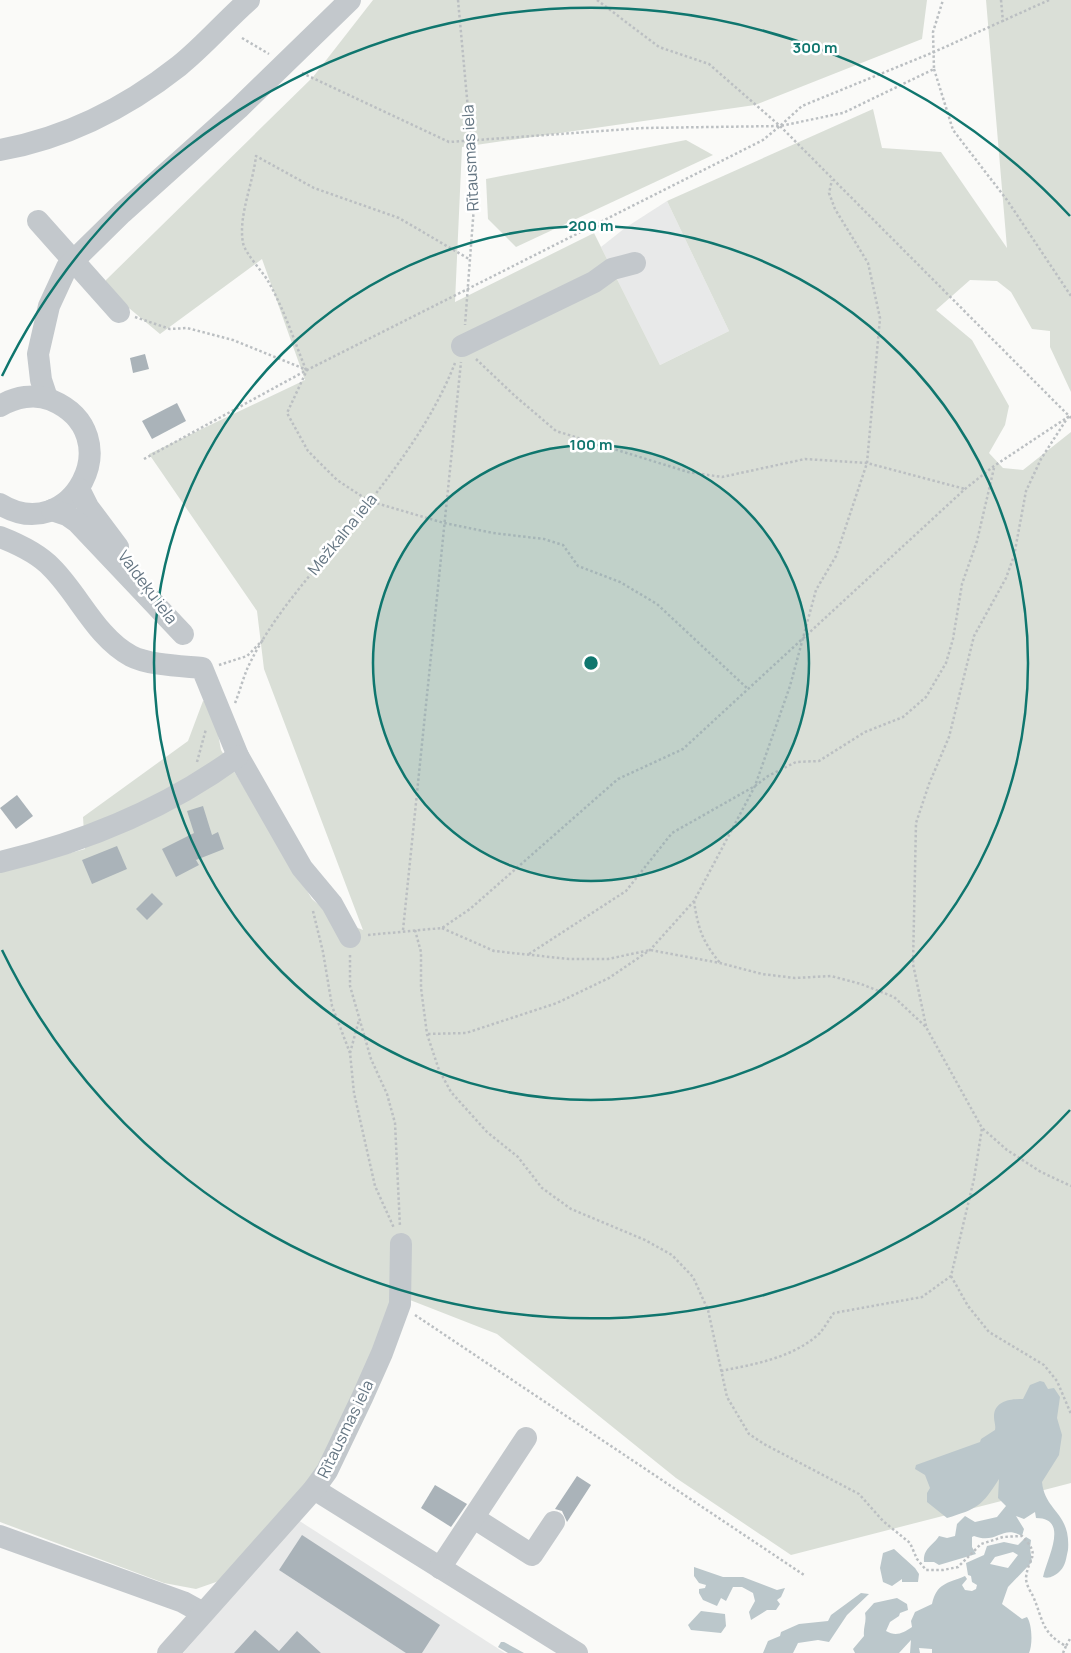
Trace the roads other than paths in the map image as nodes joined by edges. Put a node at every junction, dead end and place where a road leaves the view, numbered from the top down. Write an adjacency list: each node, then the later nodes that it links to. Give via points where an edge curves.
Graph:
1 (249, 0): 3 (street, via 180,65 128,103 82,125)
2 (350, 0): 8 (street, via 67,267 49,306 38,354)
3 (0, 150)
4 (38, 221): 6 (street)
5 (635, 263): 7 (street, via 612,269 594,282)
6 (119, 312)
7 (462, 346)
8 (47, 398): 9 (street, Valdeķu iela, via 18,398); 10 (street, Valdeķu iela, via 74,415 86,435 90,459)
9 (0, 406)
10 (79, 489): 12 (street, Valdeķu iela); 12 (street, Valdeķu iela, via 88,507 183,634 77,522)
11 (0, 504): 12 (street, Valdeķu iela, via 22,512)
12 (52, 510)
13 (0, 537): 14 (street, via 22,546 52,567 108,639 131,656 202,668 217,725)
14 (238, 756): 15 (street, via 158,805 76,841); 16 (street, via 302,868 332,904)
15 (0, 862)
16 (350, 937)
17 (401, 1244): 19 (street, Rītausmas iela, via 400,1304 362,1398 327,1470)
18 (526, 1438): 20 (street)
19 (314, 1489): 23 (street); 24 (street, Rītausmas iela)
20 (474, 1518): 21 (street, via 532,1555); 23 (street)
21 (554, 1522)
22 (0, 1536): 24 (street, via 183,1602)
23 (440, 1568): 26 (street)
24 (203, 1613): 25 (street, Rītausmas iela)
25 (168, 1653)
26 (577, 1653)

